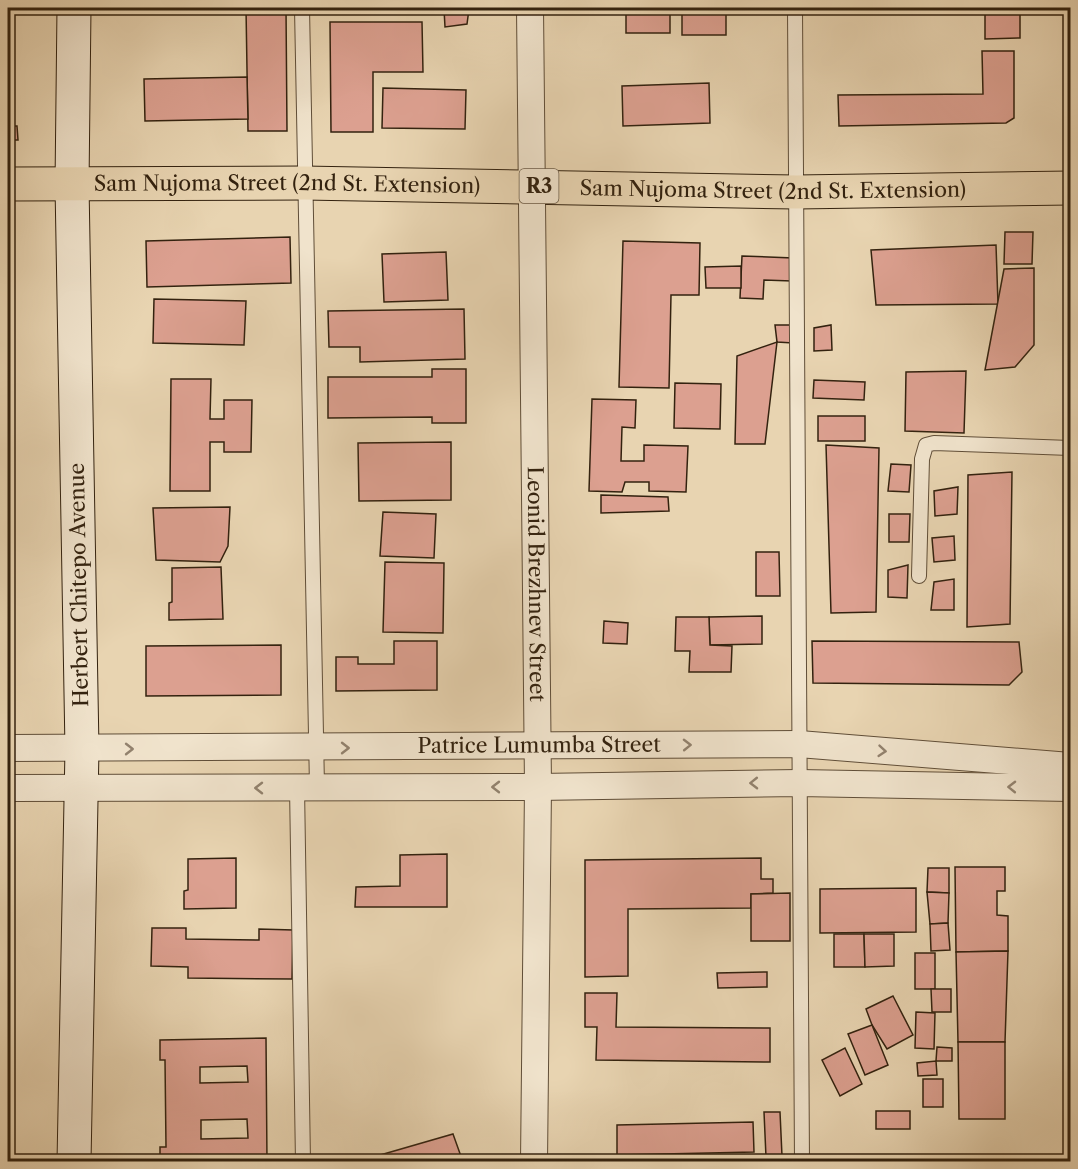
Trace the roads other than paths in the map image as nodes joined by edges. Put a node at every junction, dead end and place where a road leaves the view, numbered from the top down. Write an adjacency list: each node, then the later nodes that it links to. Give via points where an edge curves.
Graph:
1 (75, 8): 7 (main road, Herbert Chitepo Avenue)
2 (302, 8): 5 (lane)
3 (530, 8): 8 (street, Leonid Brezhnev Street)
4 (795, 8): 10 (lane)
5 (304, 183): 7 (highway, Sam Nujoma Street (2nd St. Extension) / R3); 8 (highway, Sam Nujoma Street (2nd St. Extension) / R3); 16 (lane)
6 (8, 184): 7 (highway, Sam Nujoma Street (2nd St. Extension) / R3)
7 (72, 185): 17 (main road, Herbert Chitepo Avenue)
8 (533, 186): 10 (highway, Sam Nujoma Street (2nd St. Extension) / R3); 14 (street, Leonid Brezhnev Street)
9 (1071, 188): 10 (highway, Sam Nujoma Street (2nd St. Extension) / R3)
10 (796, 192): 13 (lane)
11 (1071, 448): 12 (lane, via 926,445 922,459)
12 (919, 576)
13 (799, 744): 14 (street, Patrice Lumumba Street, one-way to 13); 18 (street, Patrice Lumumba Street, one-way to 18); 19 (lane)
14 (537, 747): 16 (street, Patrice Lumumba Street, one-way to 14); 21 (street, Leonid Brezhnev Street)
15 (8, 748): 17 (street, Patrice Lumumba Street)
16 (316, 748): 17 (street, Patrice Lumumba Street, one-way to 16); 20 (lane)
17 (82, 749): 24 (main road, Herbert Chitepo Avenue)
18 (1071, 766)
19 (799, 783): 21 (street, Patrice Lumumba Street, one-way to 21); 23 (street, Patrice Lumumba Street, one-way to 19); 28 (lane)
20 (307, 787): 21 (street, Patrice Lumumba Street, one-way to 20); 24 (street, Patrice Lumumba Street, one-way to 24); 26 (lane)
21 (538, 787): 27 (street, Leonid Brezhnev Street)
22 (8, 788): 24 (street, Patrice Lumumba Street)
23 (1071, 788)
24 (81, 789): 25 (main road, Herbert Chitepo Avenue)
25 (74, 1161)
26 (303, 1161)
27 (534, 1161)
28 (802, 1161)

